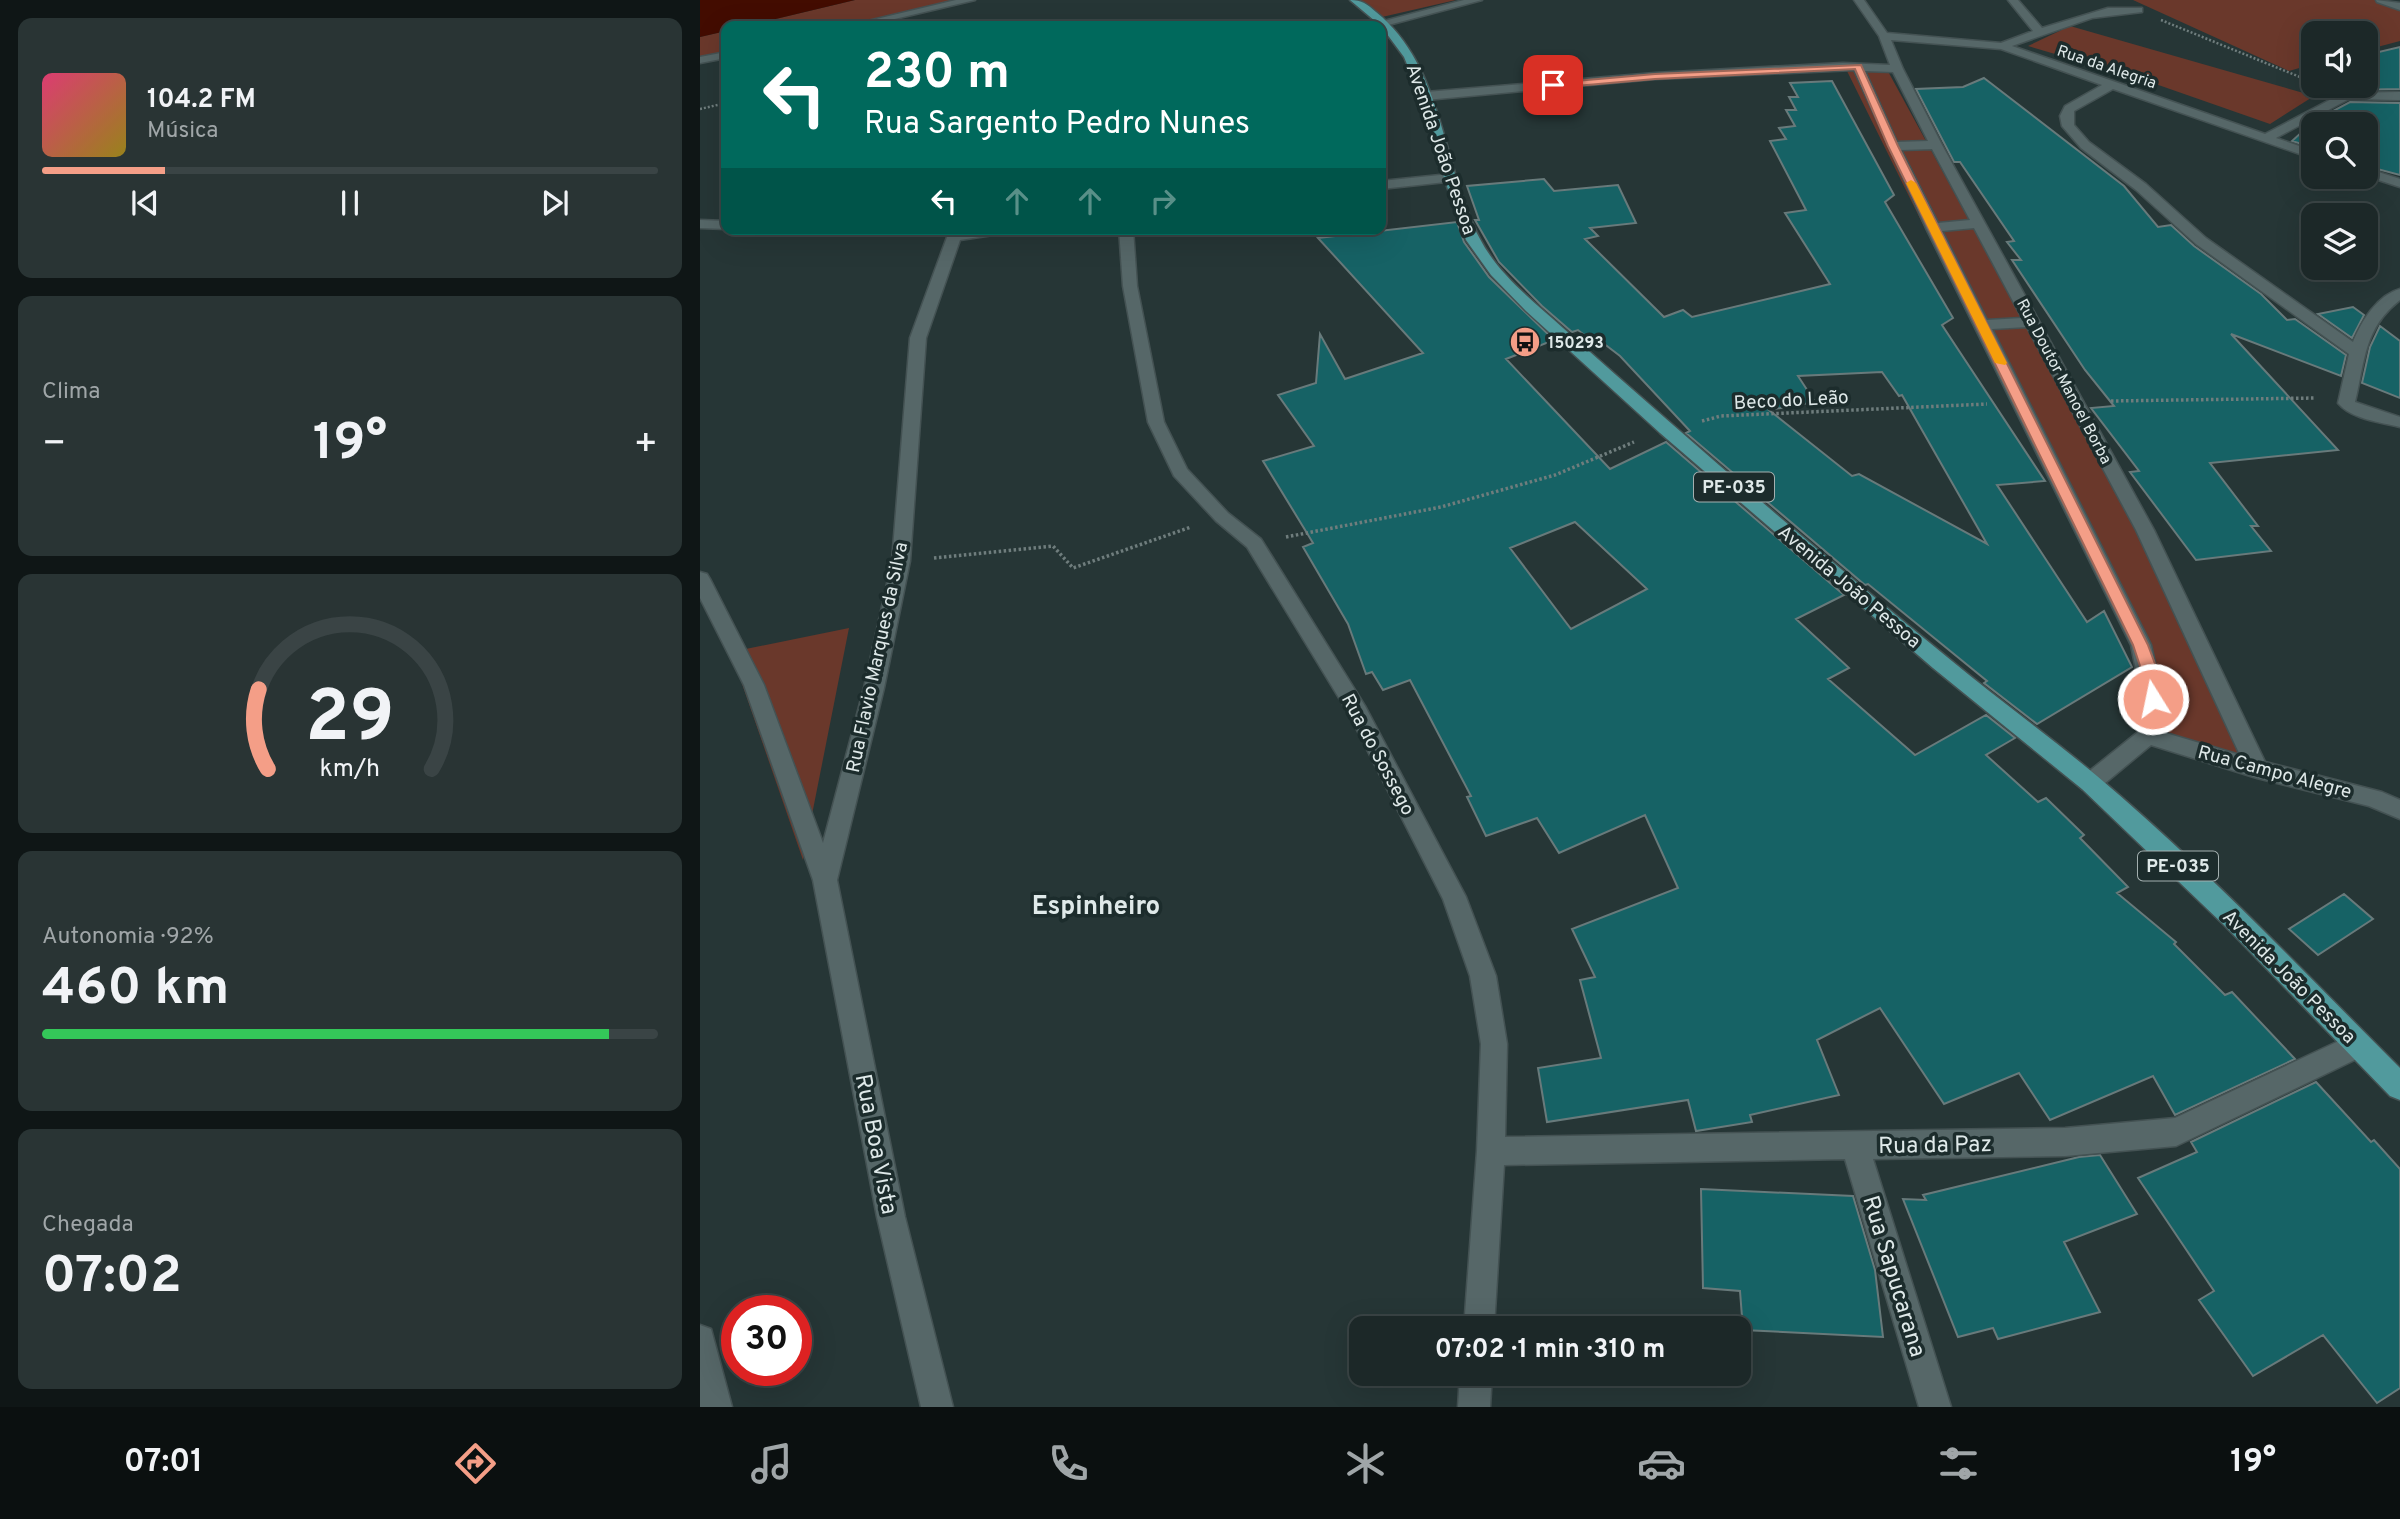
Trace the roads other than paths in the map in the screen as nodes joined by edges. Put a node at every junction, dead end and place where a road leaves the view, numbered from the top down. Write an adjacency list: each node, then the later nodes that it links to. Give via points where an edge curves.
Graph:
1 (970, 0): 9 (street, via 932,13)
2 (1355, 0): 10 (main road, Avenida João Pessoa / PE-035)
3 (1477, 0): 11 (street)
4 (1859, 0): 14 (street, Rua Doutor Manoel Borba)
5 (2013, 0): 12 (street)
6 (2381, 0): 7 (street)
7 (2400, 7)
8 (2138, 10): 12 (street)
9 (883, 21)
10 (1373, 21)
11 (1386, 23)
12 (2040, 32): 15 (street)
13 (1386, 34): 21 (main road, Avenida João Pessoa / PE-035, via 1409,56)
14 (1884, 36): 15 (street, Rua da Alegria); 19 (street, Rua Doutor Manoel Borba)
15 (2002, 47): 20 (street, Rua da Alegria)
16 (721, 56): 17 (street)
17 (700, 60)
18 (1858, 67): 19 (street); 21 (street, via 1655,76); 25 (street)
19 (1897, 69): 24 (street, Rua Doutor Manoel Borba)
20 (2109, 86): 23 (street, Rua da Alegria); 40 (street, via 2069,109 2066,116 2068,126 2085,145 2201,241)
21 (1426, 96): 28 (main road, Avenida João Pessoa / PE-035)
22 (2400, 96): 23 (street, via 2347,95)
23 (2263, 139): 26 (street, Rua da Alegria)
24 (1936, 145): 25 (street); 31 (street, Rua Doutor Manoel Borba)
25 (1893, 146): 34 (street)
26 (2301, 151)
27 (2378, 176): 29 (street)
28 (1450, 178): 30 (street); 46 (main road, Avenida João Pessoa / PE-035, via 1473,240 1496,272 1531,307 1940,663)
29 (2400, 183)
30 (1386, 184)
31 (1980, 223): 34 (street); 38 (street, Rua Doutor Manoel Borba)
32 (700, 225): 33 (street)
33 (721, 225)
34 (1933, 228): 39 (street)
35 (956, 235): 50 (street, Rua Flavio Marques da Silva, via 918,338 901,561)
36 (1126, 235): 54 (street, Rua do Sossego, via 1130,286 1156,422 1180,472 1254,543 1358,712 1454,897 1483,976 1494,1044)
37 (2400, 293): 40 (street, via 2376,312)
38 (2034, 322): 39 (street); 45 (street, Rua Doutor Manoel Borba, via 2145,530)
39 (1982, 325): 44 (street, via 2141,645 2153,699)
40 (2355, 351): 41 (street, via 2347,400 2354,409)
41 (2400, 422)
42 (700, 579): 43 (street, Rua Boa Vista)
43 (708, 617): 50 (street, Rua Boa Vista, via 754,685)
44 (2148, 736): 45 (street, Rua Campo Alegre); 46 (street)
45 (2257, 769): 48 (street, Rua Campo Alegre)
46 (2090, 783): 51 (main road, Avenida João Pessoa / PE-035, via 2234,918)
47 (2400, 794): 48 (street)
48 (2374, 798): 49 (street, Rua Campo Alegre)
49 (2400, 810)
50 (825, 880): 59 (street, Rua Boa Vista, via 891,1217)
51 (2358, 1045): 52 (main road, Avenida João Pessoa / PE-035); 53 (street, Rua da Paz, via 2176,1132 2065,1142)
52 (2400, 1087)
53 (1855, 1146): 54 (street, Rua da Paz); 61 (street, Rua Sapucarana)
54 (1491, 1151): 55 (street, Rua do Sossego)
55 (1480, 1316)
56 (700, 1340): 58 (street)
57 (1475, 1386): 60 (street)
58 (716, 1407)
59 (937, 1407)
60 (1474, 1407)
61 (1935, 1407)

